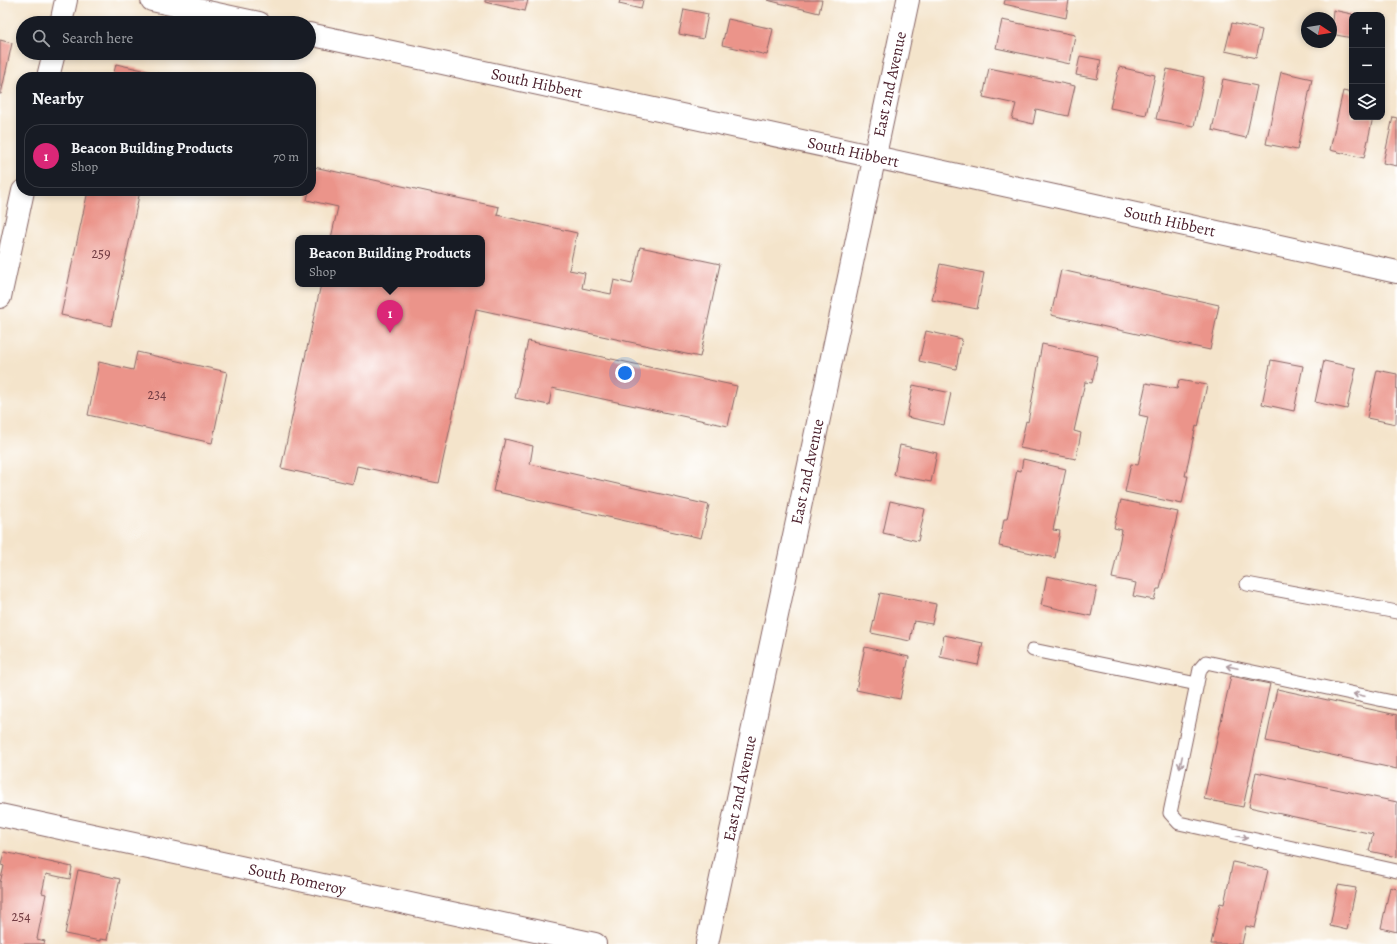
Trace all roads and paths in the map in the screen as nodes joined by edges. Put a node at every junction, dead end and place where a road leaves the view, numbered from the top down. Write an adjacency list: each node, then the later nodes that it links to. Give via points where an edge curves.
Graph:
1 (66, 0): 4 (street)
2 (152, 0): 5 (street)
3 (908, 0): 9 (street, East 2nd Avenue)
4 (63, 16)
5 (226, 16)
6 (316, 36): 9 (street, South Hibbert)
7 (52, 60): 8 (street)
8 (49, 72)
9 (875, 157): 11 (street, South Hibbert); 21 (street, East 2nd Avenue)
10 (22, 196): 12 (street)
11 (1397, 272)
12 (0, 297)
13 (1247, 584): 14 (lane)
14 (1397, 612)
15 (1033, 650): 16 (lane)
16 (1197, 684): 17 (lane, one-way to 16, via 1206,662 1200,670); 19 (lane, one-way to 19, via 1170,813 1179,823)
17 (1397, 703)
18 (0, 815): 20 (street, South Pomeroy)
19 (1397, 871)
20 (594, 944)
21 (706, 944)

